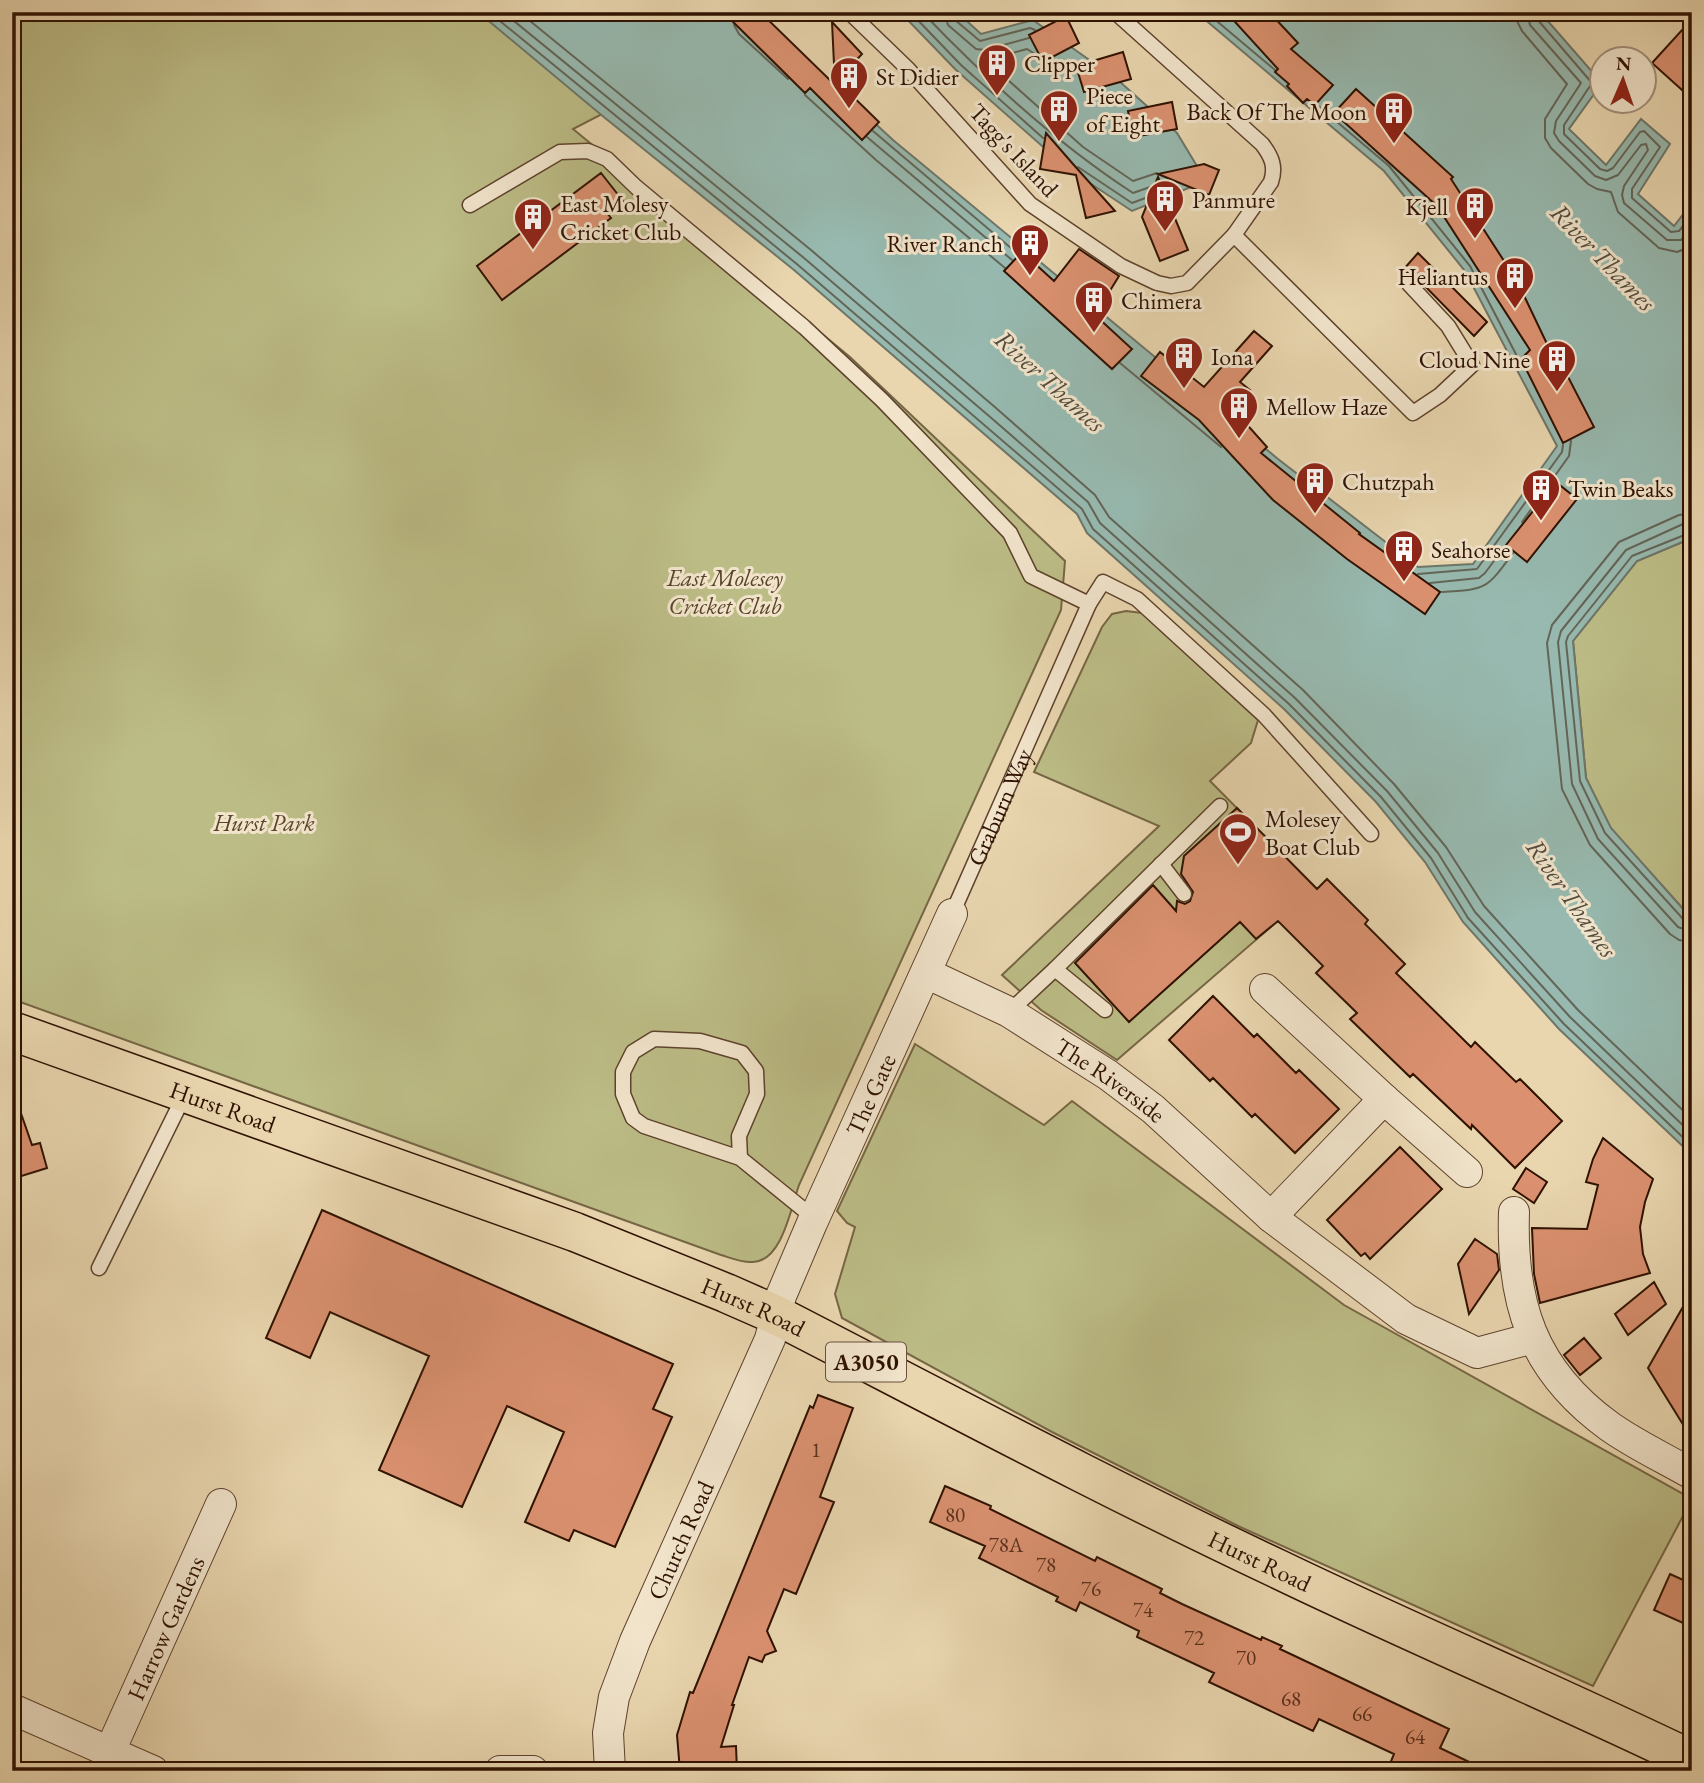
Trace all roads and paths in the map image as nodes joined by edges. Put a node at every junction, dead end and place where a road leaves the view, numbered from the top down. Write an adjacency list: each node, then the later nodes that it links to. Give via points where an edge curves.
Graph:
1 (849, 12): 4 (lane, Tagg's Island, via 907,68 1030,204 1121,266 1157,283 1187,283)
2 (1115, 12): 4 (lane, Tagg's Island, via 1262,144 1274,163 1271,182)
3 (470, 205): 6 (lane, via 559,152 588,151 607,159 882,400 1010,533 1031,576)
4 (1234, 235): 5 (lane, via 1413,413 1472,365 1448,326)
5 (1409, 284)
6 (1089, 604): 8 (lane, Graburn Way, via 1103,582 1137,598 1264,715); 11 (lane, Graburn Way)
7 (1220, 806): 9 (lane)
8 (1371, 834)
9 (1161, 864): 10 (lane); 12 (lane)
10 (1184, 894)
11 (952, 914): 13 (street, Graburn Way)
12 (1055, 969): 15 (lane); 16 (lane)
13 (926, 974): 16 (street, The Riverside); 18 (street, Graburn Way)
14 (1265, 989): 20 (street)
15 (1105, 1010)
16 (1009, 1012): 24 (street, The Riverside, via 1153,1109)
17 (12, 1031): 19 (main road, Hurst Road / A3050)
18 (898, 1031): 25 (street, The Gate)
19 (185, 1093): 26 (lane); 27 (main road, Hurst Road / A3050, via 575,1232)
20 (1384, 1100): 22 (street); 24 (street)
21 (740, 1158): 21 (lane, via 633,1118 623,1094 623,1072 633,1052 654,1039 700,1041 742,1053 756,1070 757,1094 739,1136); 25 (lane)
22 (1467, 1172)
23 (1514, 1212): 28 (street, via 1516,1280)
24 (1271, 1217): 28 (street, The Riverside, via 1406,1319 1477,1353)
25 (814, 1218): 27 (street)
26 (99, 1268)
27 (776, 1315): 33 (main road, Hurst Road / A3050, via 1056,1462 1404,1629); 37 (street, Church Road, via 770,1339 614,1697 608,1733)
28 (1533, 1339): 29 (street, via 1582,1404 1610,1427)
29 (1692, 1474)
30 (221, 1504): 32 (street, Harrow Gardens)
31 (12, 1709): 32 (street)
32 (110, 1751): 34 (street)
33 (1692, 1760)
34 (153, 1771)
35 (500, 1771): 36 (street)
36 (533, 1771)
37 (610, 1771)

